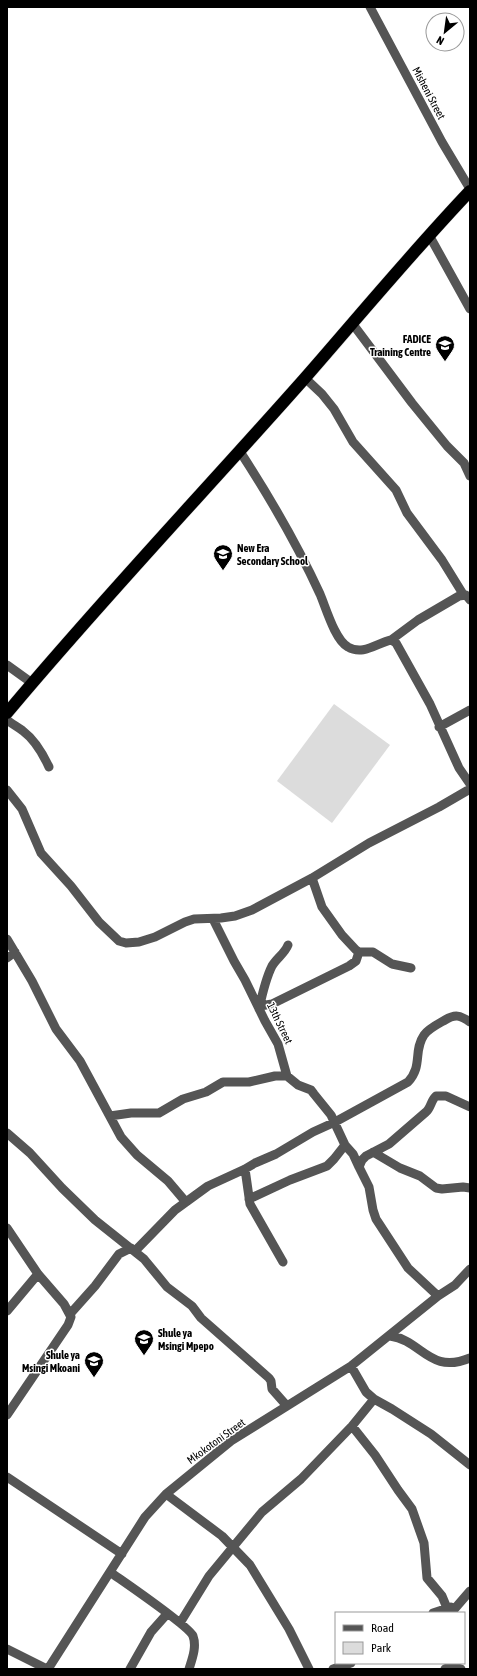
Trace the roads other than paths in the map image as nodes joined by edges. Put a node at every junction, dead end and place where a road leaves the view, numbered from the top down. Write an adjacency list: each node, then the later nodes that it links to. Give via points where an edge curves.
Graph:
1 (370, 7): 2 (street, Misheni Street)
2 (470, 190): 3 (highway)
3 (429, 235): 4 (street); 5 (highway)
4 (470, 309)
5 (352, 323): 6 (highway); 8 (street, via 412,403 464,463)
6 (305, 378): 7 (highway); 9 (street, via 322,394 353,442 396,490 407,512)
7 (239, 450): 10 (street, via 289,533 342,642 357,650 368,649); 12 (highway)
8 (470, 476)
9 (467, 597): 10 (street, via 436,608)
10 (391, 640): 16 (street, via 400,648 430,704)
11 (7, 665): 12 (street)
12 (32, 684): 14 (highway)
13 (470, 710): 16 (street)
14 (7, 713)
15 (7, 720): 17 (street, via 23,730 44,756)
16 (439, 727): 18 (street, via 459,768)
17 (49, 767)
18 (470, 784)
19 (470, 789): 21 (street, via 369,843)
20 (7, 790): 22 (street, via 22,809 41,853 99,922 119,941 139,942 194,919)
21 (312, 878): 22 (street, via 252,910); 26 (street, via 322,907 342,935)
22 (213, 920): 29 (street, 13th Street)
23 (7, 939): 25 (street)
24 (288, 945): 29 (street, via 272,966)
25 (15, 952): 27 (street); 33 (street, via 56,1029 80,1062)
26 (359, 952): 28 (street, via 373,952 392,964); 29 (street, via 356,961 343,969 272,1004)
27 (7, 958)
28 (411, 968)
29 (259, 1007): 31 (street, 13th Street, via 278,1044)
30 (470, 1022): 34 (street, via 461,1016 454,1016 434,1026 421,1041 416,1071 408,1082)
31 (287, 1076): 33 (street, via 249,1082 223,1082 206,1092 183,1099 159,1113); 34 (street, via 298,1085 311,1090)
32 (470, 1107): 37 (street, via 446,1096 436,1096 431,1107 395,1140)
33 (110, 1116): 42 (street, via 130,1148 168,1181)
34 (335, 1122): 36 (street); 39 (street)
35 (7, 1133): 44 (street, via 95,1220)
36 (345, 1145): 38 (street); 41 (street, via 326,1166)
37 (373, 1152): 38 (street, via 362,1160); 40 (street, via 420,1176 436,1188)
38 (359, 1167): 48 (street, via 369,1187 376,1219 408,1268)
39 (245, 1169): 41 (street); 42 (street, via 213,1183)
40 (470, 1188)
41 (249, 1199): 45 (street)
42 (185, 1201): 44 (street)
43 (7, 1228): 47 (street)
44 (133, 1250): 50 (street, via 119,1254); 55 (street, via 170,1290 192,1306 201,1318 272,1381 272,1389)
45 (283, 1262)
46 (470, 1269): 48 (street, Mkokotoni Street, via 456,1285)
47 (38, 1274): 49 (street); 50 (street)
48 (438, 1296): 51 (street, Mkokotoni Street)
49 (7, 1311)
50 (70, 1314): 56 (street, via 68,1326)
51 (390, 1336): 52 (street, via 399,1338 433,1360 460,1362); 53 (street, Mkokotoni Street)
52 (470, 1358)
53 (352, 1366): 54 (street, via 366,1392); 55 (street, Mkokotoni Street)
54 (374, 1399): 57 (street); 58 (street, via 431,1434)
55 (287, 1406): 60 (street, Mkokotoni Street, via 231,1441)
56 (7, 1415)
57 (352, 1426): 61 (street, via 301,1479 268,1505); 65 (street, via 412,1509 424,1543 427,1578 442,1596)
58 (470, 1465)
59 (7, 1477): 62 (street)
60 (166, 1494): 61 (street, via 210,1525); 62 (street, Mkokotoni Street, via 145,1516)
61 (233, 1546): 67 (street, via 209,1576); 73 (street, via 263,1583)
62 (122, 1554): 63 (street, Mkokotoni Street)
63 (110, 1572): 66 (street); 70 (street, Mkokotoni Street)
64 (469, 1594): 65 (street)
65 (449, 1611)
66 (167, 1614): 67 (street); 71 (street, via 152,1632)
67 (180, 1622): 72 (street, via 192,1634 195,1643)
68 (7, 1649): 70 (street)
69 (347, 1664): 74 (street)
70 (47, 1669)
71 (130, 1669)
72 (188, 1669)
73 (309, 1669)
74 (333, 1669)

